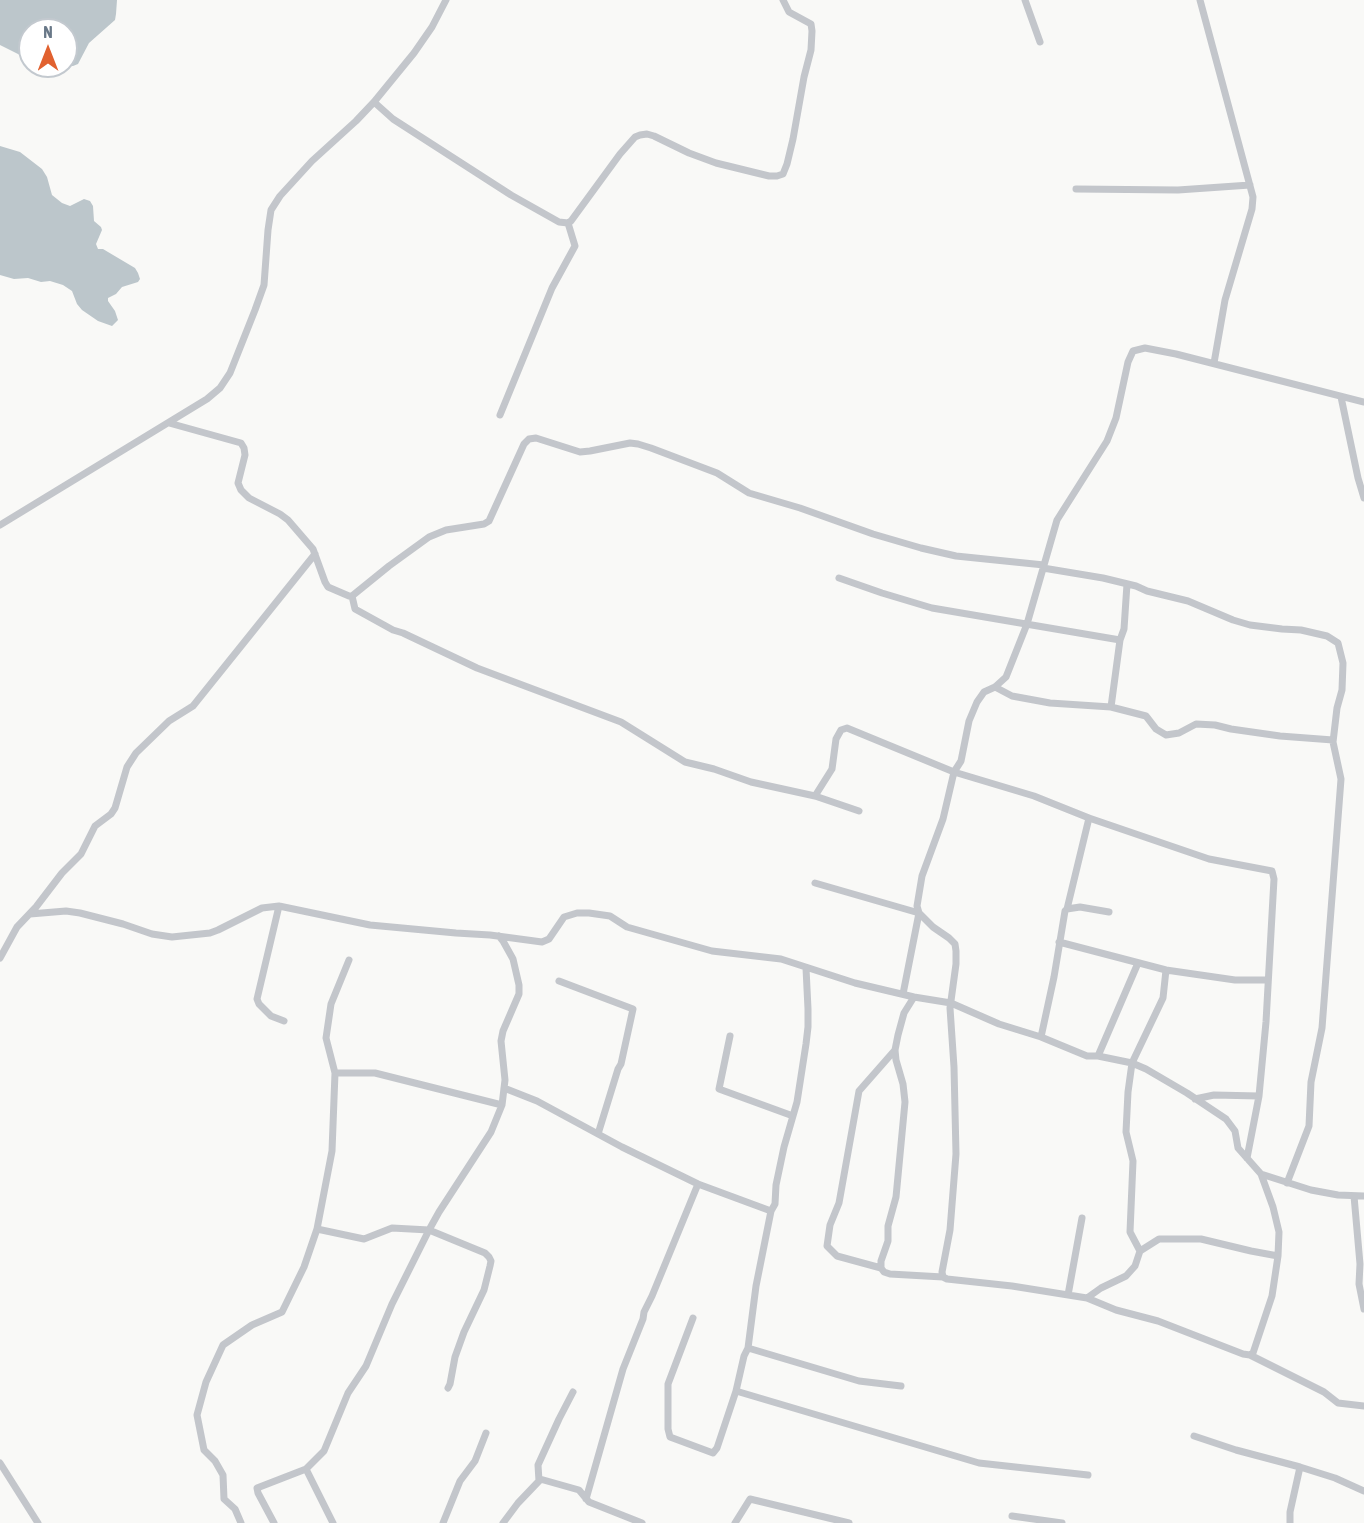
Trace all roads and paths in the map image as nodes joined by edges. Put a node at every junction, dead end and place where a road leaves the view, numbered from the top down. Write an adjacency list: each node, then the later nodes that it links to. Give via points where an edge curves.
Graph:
1 (446, 0): 6 (street, via 426,36)
2 (783, 0): 9 (street, via 789,12 811,24 812,31 783,174 769,176 723,165 654,136 640,135 620,154)
3 (1025, 0): 5 (street)
4 (1200, 0): 7 (street)
5 (1040, 42)
6 (374, 102): 9 (street, via 393,119 511,195 559,222); 14 (street, via 312,161 271,210 264,285 230,373 207,399)
7 (1250, 184): 8 (street, via 1178,190); 10 (street, via 1251,209 1225,300)
8 (1076, 189)
9 (568, 223): 13 (street, via 575,246 552,288)
10 (1215, 363): 11 (street); 18 (street, via 1145,348 1133,351 1107,441 1057,520)
11 (1341, 397): 12 (street); 15 (street)
12 (1364, 402)
13 (500, 416)
14 (169, 423): 16 (street); 17 (street, via 241,443 245,455 238,483 241,490 288,520)
15 (1364, 498)
16 (0, 525)
17 (315, 554): 21 (street, via 328,586); 36 (street, via 193,706 169,721 136,753 127,767 115,808 95,826 81,854)
18 (1044, 567): 20 (street); 21 (street, via 956,556 873,534 749,493 717,473 644,446 630,443 579,452 536,438 524,444 489,521 429,537); 22 (street)
19 (839, 578): 22 (street, via 932,608)
20 (1127, 584): 23 (street); 26 (street, via 1188,601 1250,625 1301,630 1338,643 1343,663 1342,690)
21 (352, 596): 28 (street, via 355,609 393,630 477,668 621,722 685,762)
22 (1027, 624): 23 (street); 24 (street, via 1006,676)
23 (1120, 640): 25 (street)
24 (995, 687): 25 (street, via 1012,696 1050,703); 27 (street, via 984,692 977,702 961,761)
25 (1110, 707): 26 (street, via 1146,716 1166,735 1179,734 1196,724)
26 (1333, 740): 64 (street, via 1341,779 1322,1028 1311,1082 1309,1126)
27 (954, 772): 28 (street, via 847,728 836,739 832,769); 30 (street, via 1034,796); 35 (street, via 943,819 922,876)
28 (815, 796): 29 (street)
29 (859, 811)
30 (1089, 818): 33 (street); 44 (street, via 1209,859 1272,871)
31 (815, 883): 35 (street)
32 (279, 906): 36 (street, via 262,908 210,933 172,937 80,913); 37 (street, via 370,925); 49 (street, via 257,999 271,1016)
33 (1067, 909): 34 (street); 38 (street)
34 (1109, 912)
35 (919, 913): 46 (street); 48 (street, via 954,944 956,964)
36 (30, 914): 39 (street, via 17,927)
37 (499, 936): 42 (street, via 544,942 564,917 589,913 609,916 627,927 712,951 781,959); 56 (street, via 513,959 519,985 501,1036)
38 (1059, 942): 41 (street); 51 (street)
39 (0, 958)
40 (349, 960): 55 (street, via 331,1004 326,1038)
41 (1138, 963): 43 (street); 53 (street)
42 (806, 968): 46 (street); 60 (street, via 806,1044)
43 (1166, 970): 44 (street, via 1235,980); 54 (street, via 1163,998)
44 (1268, 980): 57 (street)
45 (559, 981): 61 (street, via 633,1009 621,1065)
46 (903, 994): 47 (street)
47 (914, 997): 48 (street); 52 (street, via 904,1013)
48 (951, 1003): 51 (street); 75 (street, via 956,1154)
49 (284, 1021)
50 (730, 1036): 60 (street, via 719,1089)
51 (1041, 1037): 53 (street, via 1087,1056)
52 (895, 1050): 74 (street, via 905,1102 896,1197); 74 (street, via 859,1091 839,1203 827,1246 837,1256)
53 (1098, 1056): 54 (street)
54 (1132, 1063): 58 (street); 72 (street, via 1126,1132 1133,1161 1130,1232)
55 (335, 1074): 59 (street, via 375,1073); 70 (street, via 332,1151)
56 (504, 1088): 59 (street); 61 (street)
57 (1258, 1096): 58 (street, via 1214,1095); 62 (street)
58 (1195, 1099): 62 (street, via 1232,1125 1238,1148)
59 (502, 1106): 71 (street, via 491,1132)
60 (793, 1116): 68 (street)
61 (598, 1134): 65 (street)
62 (1247, 1158): 63 (street)
63 (1261, 1174): 64 (street); 73 (street, via 1279,1232)
64 (1287, 1183): 66 (street, via 1338,1196)
65 (698, 1184): 68 (street); 95 (street, via 623,1369)
66 (1354, 1196): 67 (street); 78 (street)
67 (1364, 1196)
68 (771, 1211): 80 (street)
69 (1082, 1218): 76 (street)
70 (317, 1229): 71 (street, via 364,1239 392,1228); 98 (street, via 282,1312 252,1325 223,1345 206,1382 197,1415 204,1450 223,1475 224,1499 235,1509)
71 (429, 1230): 83 (street, via 485,1253 491,1261 484,1290 455,1357); 91 (street, via 366,1366 348,1393 324,1451)
72 (1140, 1251): 73 (street, via 1160,1239 1201,1239); 77 (street, via 1126,1276)
73 (1278, 1256): 81 (street, via 1272,1296)
74 (881, 1268): 75 (street, via 890,1274)
75 (943, 1277): 76 (street)
76 (1068, 1295): 77 (street)
77 (1087, 1298): 81 (street)
78 (1364, 1309)
79 (693, 1318): 84 (street, via 668,1384 670,1437 713,1453)
80 (748, 1348): 82 (street, via 859,1381); 84 (street)
81 (1250, 1355): 86 (street, via 1338,1403)
82 (901, 1386)
83 (448, 1388)
84 (736, 1391): 92 (street, via 979,1463)
85 (573, 1392): 93 (street, via 538,1465)
86 (1364, 1406)
87 (486, 1433): 101 (street)
88 (1194, 1436): 90 (street)
89 (0, 1463): 97 (street)
90 (1300, 1467): 94 (street); 107 (street)
91 (306, 1469): 99 (street, via 257,1488); 100 (street)
92 (1088, 1475)
93 (540, 1479): 95 (street, via 579,1490); 102 (street)
94 (1364, 1491)
95 (586, 1499): 103 (street)
96 (1012, 1516): 106 (street)
97 (38, 1523)
98 (241, 1523)
99 (274, 1523)
100 (333, 1523)
101 (443, 1523)
102 (503, 1523)
103 (642, 1523)
104 (735, 1523): 105 (street, via 750,1499)
105 (849, 1523)
106 (1062, 1523)
107 (1290, 1523)

